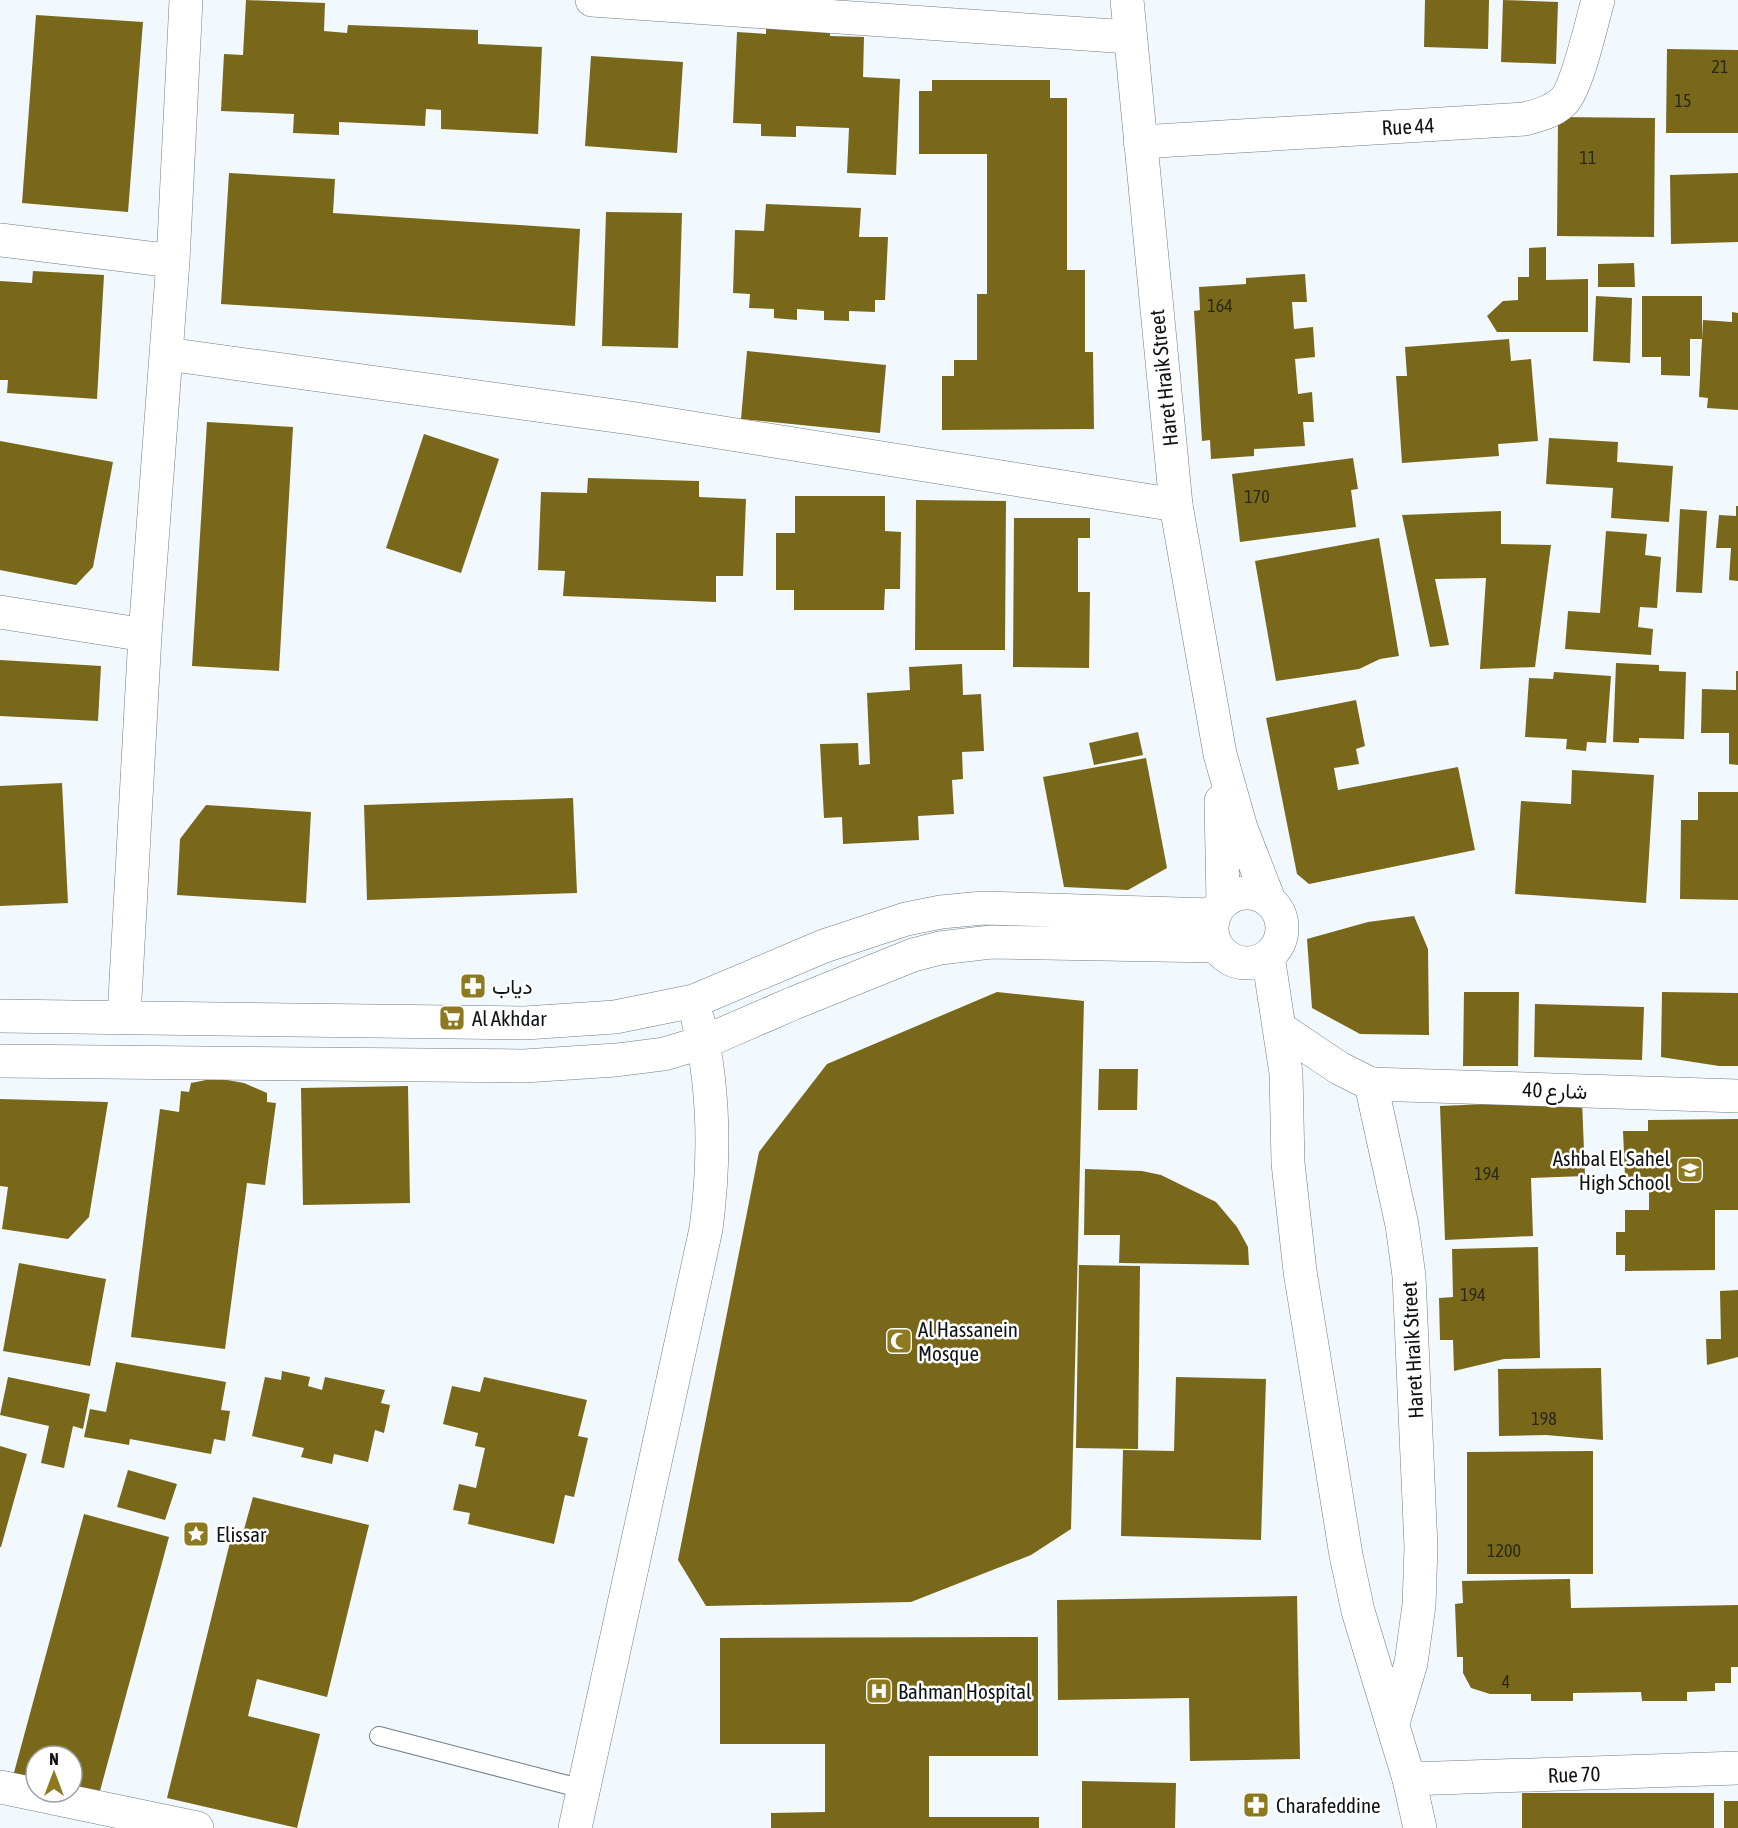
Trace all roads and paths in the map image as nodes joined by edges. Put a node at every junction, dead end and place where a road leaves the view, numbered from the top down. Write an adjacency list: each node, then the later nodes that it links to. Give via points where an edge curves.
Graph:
1 (186, 0): 8 (street)
2 (595, 0): 5 (street)
3 (1127, 0): 5 (street, Haret Hraik Street)
4 (1598, 0): 6 (street, Rue 44, via 1566,100 1547,113 1525,119)
5 (1129, 37): 6 (street, Haret Hraik Street)
6 (1140, 142): 10 (street, Haret Hraik Street)
7 (0, 240): 8 (street)
8 (174, 261): 9 (street)
9 (167, 354): 10 (street, via 630,418); 12 (street)
10 (1176, 506): 13 (street, Haret Hraik Street)
11 (0, 612): 12 (street)
12 (145, 635): 19 (street)
13 (1220, 754): 14 (street, Haret Hraik Street, via 1241,828); 15 (street, Haret Hraik Street)
14 (1269, 900): 15 (street, via 1258,894 1234,895); 16 (street, via 1279,912 1283,927 1280,943)
15 (1217, 921): 16 (street, via 1226,958 1240,964 1257,963); 17 (street, via 984,908 941,912 906,919 824,946); 21 (street, via 940,948 913,955)
16 (1268, 956): 20 (street)
17 (694, 1001): 19 (street, via 615,1017 525,1023); 21 (street)
18 (0, 1016): 19 (street)
19 (124, 1017)
20 (1281, 1029): 23 (street, via 1339,1068); 25 (street, via 1288,1163 1304,1292 1346,1555 1358,1611)
21 (704, 1042): 22 (street, via 664,1054 524,1066); 30 (street, via 712,1117 712,1180 706,1229)
22 (0, 1061)
23 (1371, 1084): 24 (street, شارع 40); 25 (street, Haret Hraik Street, via 1409,1275 1421,1547 1411,1663)
24 (1738, 1096)
25 (1393, 1723): 28 (street)
26 (379, 1736): 30 (lane)
27 (1738, 1768): 28 (street, Rue 70)
28 (1409, 1779): 33 (street)
29 (0, 1786): 31 (street)
30 (583, 1789): 32 (street)
31 (196, 1828)
32 (575, 1828)
33 (1420, 1828)

